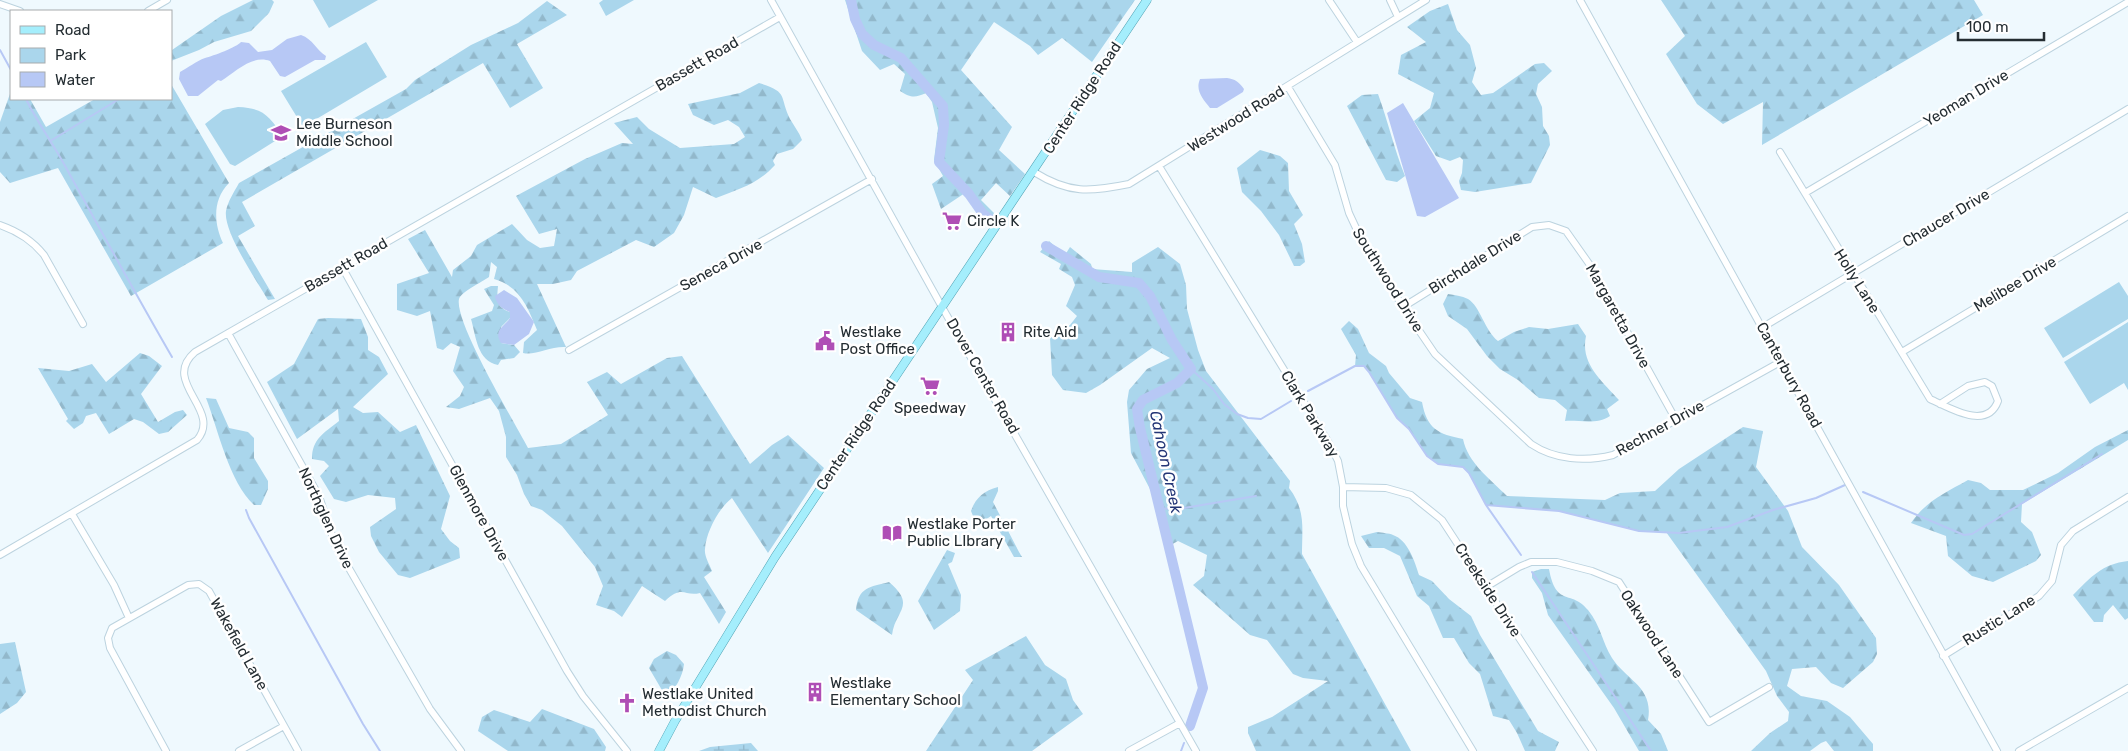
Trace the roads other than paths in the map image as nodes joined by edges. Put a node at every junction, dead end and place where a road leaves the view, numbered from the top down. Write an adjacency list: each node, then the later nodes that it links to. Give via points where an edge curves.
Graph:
1 (153, 0): 11 (street)
2 (167, 0): 11 (street)
3 (771, 0): 14 (street, Dover Center Road)
4 (1147, 0): 21 (main road, Center Ridge Road)
5 (1330, 0): 16 (street)
6 (1390, 0): 15 (street)
7 (1426, 0): 15 (street, Westwood Road)
8 (1580, 0): 32 (street, Canterbury Road)
9 (2128, 2): 23 (street, Yeoman Drive)
10 (0, 4): 12 (street)
11 (157, 7): 13 (street)
12 (17, 10)
13 (150, 10)
14 (780, 17): 22 (street, Dover Center Road); 27 (street, Bassett Road)
15 (1398, 17): 16 (street, Westwood Road)
16 (1357, 42): 17 (street, Westwood Road)
17 (1288, 86): 20 (street, Westwood Road); 30 (street, Southwood Drive, via 1335,165 1349,213 1363,243)
18 (2128, 109): 28 (street, Chaucer Drive)
19 (1780, 152): 23 (street, Holly Lane)
20 (1159, 166): 21 (street, Westwood Road, via 1129,184 1098,190 1069,188); 40 (street, Clark Parkway, via 1329,443 1338,461)
21 (1034, 172): 29 (main road, Center Ridge Road)
22 (872, 180): 29 (street, Dover Center Road); 34 (street, Seneca Drive)
23 (1805, 193): 28 (street, Holly Lane)
24 (2128, 216): 35 (street, Melibee Drive)
25 (0, 225): 31 (street, via 37,246 44,254)
26 (1549, 225): 30 (street, Birchdale Drive, via 1532,227); 38 (street, Margaretta Drive, via 1566,231 1590,265)
27 (342, 268): 33 (street, Bassett Road); 55 (street, Glenmore Drive, via 567,671)
28 (1852, 274): 32 (street, Chaucer Drive); 35 (street, Holly Lane)
29 (942, 307): 49 (street, Dover Center Road); 56 (main road, Center Ridge Road, via 775,557)
30 (1403, 307): 39 (street, Southwood Drive, via 1435,354)
31 (83, 324)
32 (1763, 327): 36 (street, Canterbury Road)
33 (228, 333): 42 (street, Bassett Road, via 195,352 184,367 186,383 204,420 197,440); 54 (street, Northglen Drive, via 319,496 335,544 430,709)
34 (569, 350)
35 (1902, 352): 37 (street, Holly Lane, via 1924,391)
36 (1782, 361): 38 (street, Rechner Drive); 46 (street, Canterbury Road)
37 (1940, 404): 37 (street, Holly Lane, via 1968,386 1985,382 1992,386 1998,402 1995,410 1987,416 1978,417)
38 (1676, 420): 39 (street, Rechner Drive, via 1613,455 1598,459 1574,459 1544,452)
39 (1531, 444)
40 (1343, 486): 44 (street, Creekside Drive, via 1386,488 1411,495 1442,520); 59 (street, Clark Parkway, via 1349,534 1361,566)
41 (2128, 497): 46 (street, Rustic Lane, via 2073,531 2060,545 2052,581 2039,596)
42 (72, 514): 43 (street, Bassett Road); 45 (street, via 114,585)
43 (0, 555)
44 (1486, 587): 47 (street, Oakwood Lane, via 1532,562 1557,562 1619,582 1709,722); 60 (street, Creekside Drive)
45 (129, 618): 50 (street, Wakefield Lane, via 188,585 199,584 209,590); 51 (street, Wakefield Lane, via 112,628 108,638 110,648)
46 (1943, 656): 61 (street, Canterbury Road)
47 (1770, 687)
48 (2128, 688): 62 (street)
49 (1180, 722): 57 (street); 58 (street, Dover Center Road)
50 (284, 726): 52 (street); 53 (street, Wakefield Lane)
51 (166, 751)
52 (240, 751)
53 (298, 751)
54 (460, 751)
55 (627, 751)
56 (659, 751)
57 (1129, 751)
58 (1196, 751)
59 (1473, 751)
60 (1593, 751)
61 (1997, 751)
62 (2019, 751)

